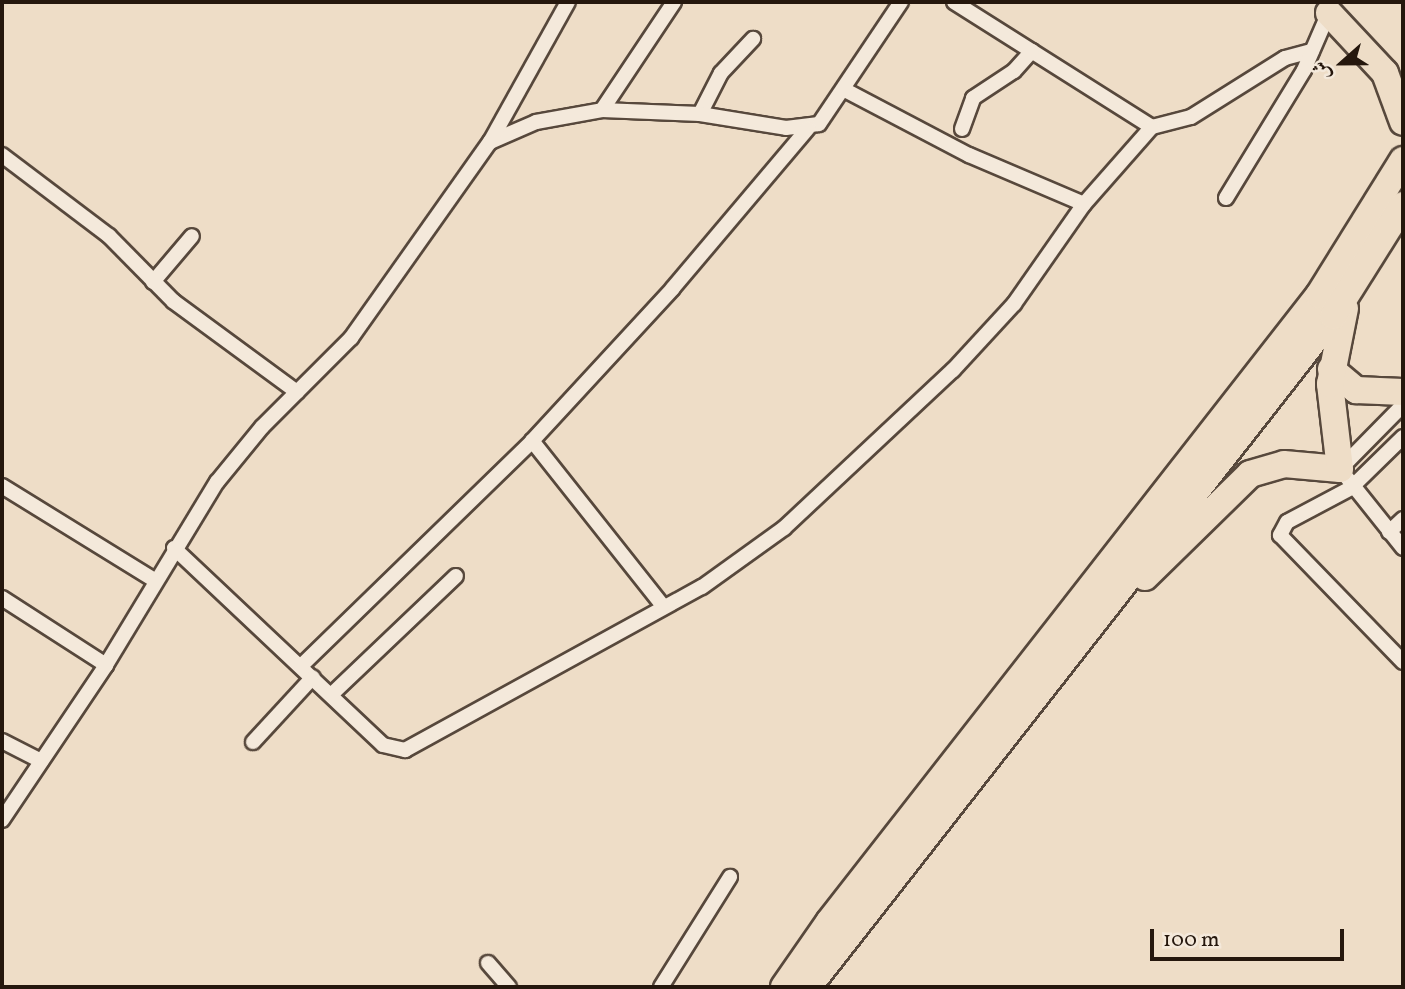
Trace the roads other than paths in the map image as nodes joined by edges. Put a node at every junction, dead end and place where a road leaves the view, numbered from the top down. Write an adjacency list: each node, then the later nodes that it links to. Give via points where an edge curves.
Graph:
1 (568, 2): 16 (street)
2 (674, 2): 10 (street)
3 (901, 2): 9 (street)
4 (954, 2): 7 (street)
5 (1331, 8): 8 (street); 12 (highway, via 1385,73)
6 (753, 38): 11 (street, via 721,73)
7 (1032, 51): 13 (street); 15 (street, via 1014,71 973,98)
8 (1312, 51): 13 (street, via 1285,58 1200,113); 19 (street)
9 (845, 90): 14 (street, via 827,117); 20 (street, via 969,155)
10 (602, 110): 11 (street); 16 (street, via 536,122)
11 (700, 114): 14 (street)
12 (1403, 122)
13 (1152, 127): 20 (street)
14 (808, 128): 30 (street, via 673,288)
15 (962, 129)
16 (490, 142): 26 (street, via 351,338)
17 (2, 155): 23 (street, via 109,236)
18 (1403, 160): 53 (highway, via 1319,295)
19 (1226, 198)
20 (1084, 204): 40 (street, via 1013,304 953,370 757,551)
21 (1403, 205): 24 (highway)
22 (192, 236): 23 (street)
23 (153, 282): 26 (street)
24 (1351, 288): 25 (highway); 41 (highway)
25 (1331, 369): 27 (highway, via 1356,390); 31 (highway)
26 (297, 392): 35 (street, via 217,482)
27 (1403, 393)
28 (1403, 405): 31 (street)
29 (1403, 437): 31 (street)
30 (532, 441): 40 (street); 44 (street)
31 (1345, 479): 34 (street); 41 (highway, via 1284,464 1250,474); 42 (street, via 1287,522 1281,540)
32 (2, 486): 38 (street)
33 (1403, 519): 34 (street)
34 (1389, 531): 36 (street)
35 (174, 548): 38 (street); 44 (street)
36 (1403, 548)
37 (456, 576): 46 (street)
38 (154, 580): 43 (street)
39 (2, 598): 43 (street)
40 (663, 606): 46 (street, via 397,752 383,745)
41 (1075, 642): 52 (highway)
42 (1403, 662)
43 (106, 665): 49 (street)
44 (301, 666): 45 (street)
45 (313, 677): 46 (street); 48 (street)
46 (332, 694)
47 (2, 741): 49 (street)
48 (253, 742)
49 (41, 761): 50 (street)
50 (2, 820)
51 (730, 877): 56 (street)
52 (879, 900): 59 (highway); 60 (highway)
53 (829, 922): 57 (highway); 58 (highway)
54 (488, 963): 55 (street)
55 (509, 987)
56 (661, 987)
57 (771, 987)
58 (784, 987)
59 (808, 987)
60 (824, 987)

